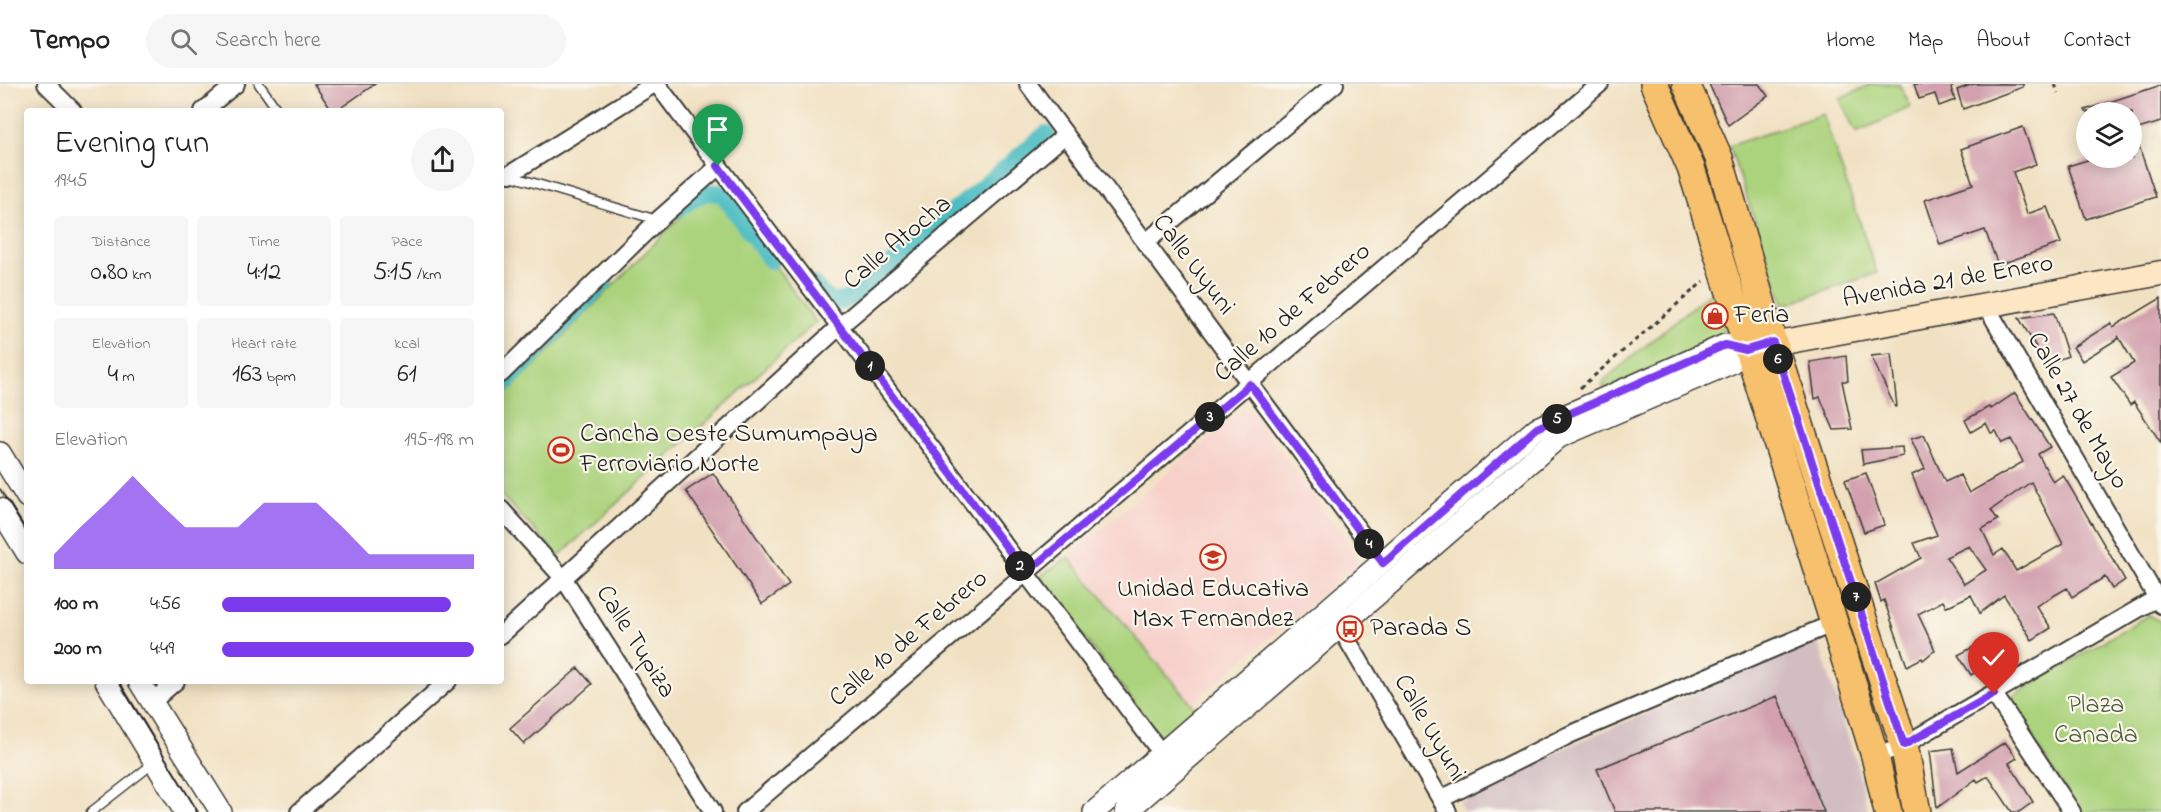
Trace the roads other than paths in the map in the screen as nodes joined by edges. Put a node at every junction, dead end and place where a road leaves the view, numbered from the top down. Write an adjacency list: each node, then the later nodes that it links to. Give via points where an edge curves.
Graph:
1 (46, 84): 10 (street)
2 (236, 84): 11 (street)
3 (259, 84): 12 (lane)
4 (656, 84): 14 (street); 15 (street)
5 (1028, 84): 13 (street, Calle Uyuni)
6 (1335, 84): 17 (street)
7 (1599, 84): 24 (street, Calle 10 de Febrero)
8 (1654, 84): 22 (main road, via 1691,168)
9 (1687, 85): 21 (main road, via 1719,158)
10 (70, 108)
11 (207, 108)
12 (276, 108)
13 (1065, 135): 17 (street, Calle Uyuni); 20 (street, Calle Atocha)
14 (718, 166): 16 (street); 20 (street)
15 (505, 174): 16 (lane)
16 (658, 220): 23 (street)
17 (1145, 243): 24 (street, Calle Uyuni)
18 (2161, 273): 19 (main road, Avenida 21 de Enero)
19 (1985, 304): 21 (main road, Avenida 21 de Enero); 33 (street, Calle 27 de Mayo)
20 (840, 326): 31 (street); 32 (street, Calle Atocha)
21 (1773, 342): 22 (main road, Avenida 21 de Enero); 44 (main road)
22 (1746, 350): 30 (street, Avenida 21 de Enero, via 1725,345 1537,428); 35 (main road); 36 (street, Avenida 21 de Enero, via 1731,363 1559,437)
23 (504, 371)
24 (1250, 384): 30 (street, Calle Uyuni); 31 (street, Calle 10 de Febrero)
25 (0, 453): 26 (street)
26 (24, 491)
27 (0, 509): 29 (street)
28 (504, 512): 32 (street, Calle Tupiza)
29 (24, 548)
30 (1383, 563): 34 (street, Avenida 21 de Enero)
31 (1026, 573): 45 (street); 56 (street, Calle 10 de Febrero)
32 (564, 579): 37 (street, Calle Atocha); 55 (street, Calle Tupiza)
33 (2159, 602): 42 (street)
34 (1329, 608): 36 (street, Calle Uyuni); 45 (street, Avenida 21 de Enero)
35 (1834, 623): 46 (main road); 49 (street, via 1569,735)
36 (1339, 627): 49 (street, Calle Uyuni); 50 (street, Avenida 21 de Enero)
37 (504, 631)
38 (108, 684): 47 (street)
39 (141, 684): 43 (street)
40 (173, 684): 43 (street)
41 (445, 684): 54 (street)
42 (1994, 694): 44 (street); 60 (street)
43 (152, 702): 53 (street)
44 (1904, 745): 46 (street); 59 (main road)
45 (1162, 754): 48 (street, Avenida 21 de Enero)
46 (1875, 756): 58 (main road)
47 (156, 762): 51 (lane); 52 (street)
48 (1126, 784): 50 (street); 57 (street, Avenida 21 de Enero)
49 (1444, 806)
50 (1134, 809)
51 (91, 812)
52 (186, 812)
53 (221, 812)
54 (299, 812)
55 (713, 812)
56 (745, 812)
57 (1094, 812)
58 (1888, 812)
59 (1917, 812)
60 (2072, 812)

